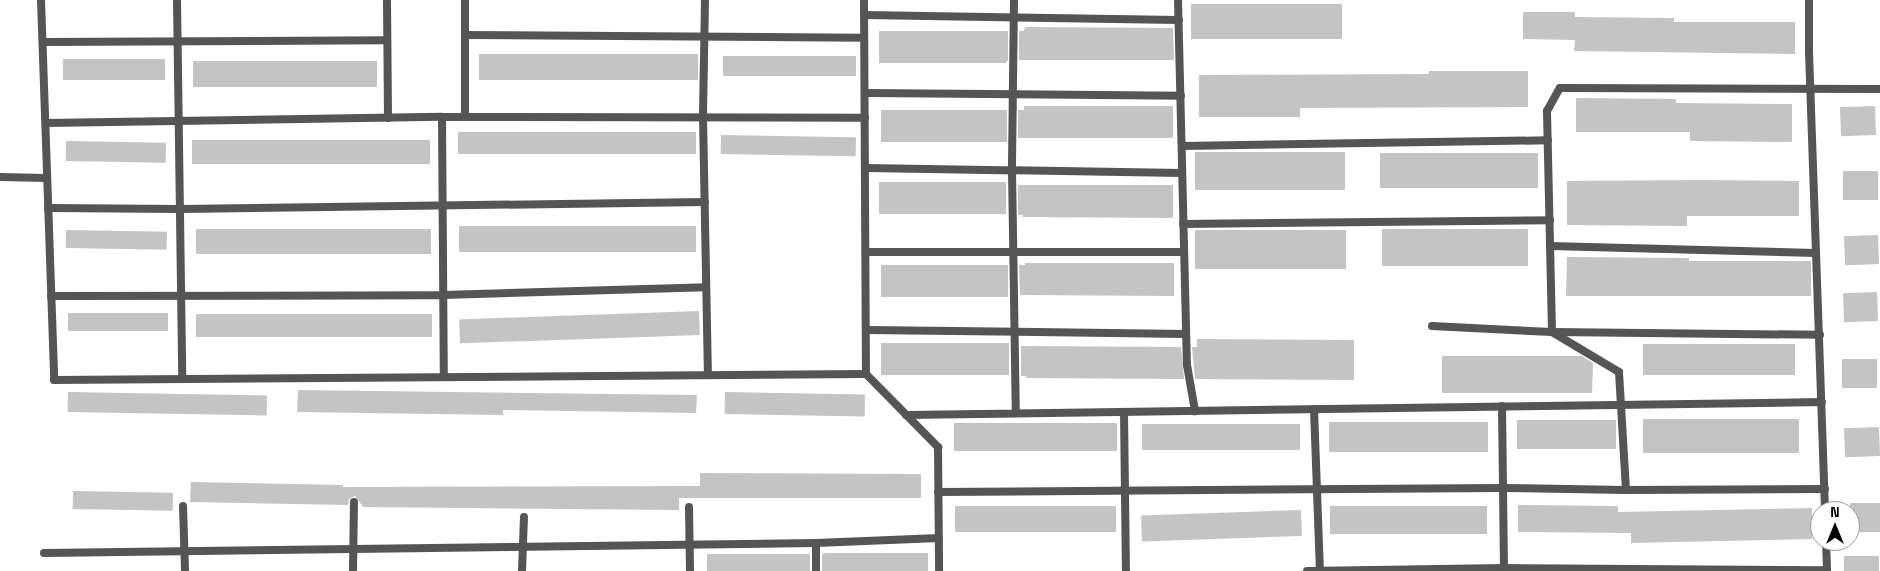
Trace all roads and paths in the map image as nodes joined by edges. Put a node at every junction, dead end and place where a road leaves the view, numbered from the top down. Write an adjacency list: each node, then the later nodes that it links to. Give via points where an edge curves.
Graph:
1 (41, 0): 18 (lane)
2 (177, 0): 17 (lane)
3 (387, 0): 16 (lane)
4 (465, 0): 13 (lane)
5 (705, 0): 14 (lane)
6 (864, 0): 10 (lane)
7 (1014, 0): 11 (lane)
8 (1178, 0): 12 (lane)
9 (1809, 0): 20 (lane)
10 (864, 15): 11 (lane); 15 (lane)
11 (1014, 18): 12 (lane); 22 (lane)
12 (1179, 20): 23 (lane)
13 (465, 35): 14 (lane); 25 (lane)
14 (704, 37): 15 (lane); 27 (lane)
15 (864, 38): 21 (lane)
16 (387, 40): 17 (lane); 26 (lane)
17 (178, 41): 18 (lane); 29 (lane)
18 (43, 42): 30 (lane)
19 (1880, 89): 20 (lane)
20 (1810, 91): 31 (lane, via 1560,88 1547,111); 48 (lane)
21 (865, 93): 22 (lane); 28 (lane)
22 (1013, 94): 23 (lane); 34 (lane)
23 (1180, 96): 32 (lane)
24 (442, 117): 25 (lane); 26 (lane); 39 (lane)
25 (465, 117): 27 (lane)
26 (388, 118): 29 (lane)
27 (703, 118): 28 (lane); 38 (lane)
28 (865, 118): 33 (lane)
29 (179, 121): 30 (lane); 41 (lane)
30 (46, 123): 37 (lane)
31 (1548, 140): 32 (lane); 42 (lane)
32 (1182, 146): 35 (lane)
33 (866, 168): 34 (lane); 45 (lane)
34 (1012, 170): 35 (lane); 46 (lane)
35 (1182, 173): 43 (lane)
36 (0, 177): 37 (lane)
37 (47, 178): 40 (lane)
38 (705, 202): 39 (lane); 49 (lane)
39 (442, 204): 41 (lane); 50 (lane)
40 (48, 208): 41 (lane); 51 (lane)
41 (180, 209): 52 (lane)
42 (1550, 220): 43 (lane); 44 (lane)
43 (1183, 224): 47 (lane)
44 (1550, 246): 48 (lane); 56 (lane)
45 (866, 252): 46 (lane); 54 (lane)
46 (1013, 252): 47 (lane); 55 (lane)
47 (1184, 252): 57 (lane)
48 (1816, 253): 58 (lane)
49 (706, 287): 50 (lane); 60 (lane)
50 (443, 295): 52 (lane); 61 (lane)
51 (51, 296): 52 (lane); 62 (lane, via 54,380)
52 (181, 296): 62 (lane)
53 (1432, 326): 56 (lane)
54 (866, 330): 55 (lane); 59 (lane)
55 (1015, 332): 57 (lane); 69 (lane)
56 (1552, 332): 58 (lane); 64 (lane, via 1619,372)
57 (1186, 334): 67 (lane)
58 (1820, 335): 63 (lane)
59 (866, 374): 60 (lane); 70 (lane)
60 (708, 375): 61 (lane)
61 (444, 377): 62 (lane)
62 (182, 379)
63 (1822, 402): 64 (lane); 72 (lane)
64 (1621, 404): 65 (lane); 75 (lane)
65 (1502, 406): 66 (lane); 71 (lane)
66 (1314, 409): 67 (lane); 73 (lane)
67 (1194, 411): 68 (lane)
68 (1124, 412): 69 (lane); 74 (lane)
69 (1016, 413): 70 (lane)
70 (906, 415): 76 (lane, via 938,447)
71 (1503, 488): 73 (lane); 75 (lane); 90 (lane)
72 (1825, 488): 75 (lane); 77 (lane)
73 (1317, 489): 74 (lane); 100 (lane)
74 (1125, 490): 76 (lane); 98 (lane)
75 (1626, 490)
76 (938, 492): 82 (lane)
77 (1825, 501)
78 (354, 502): 86 (lane)
79 (183, 506): 87 (lane)
80 (689, 507): 84 (lane)
81 (524, 517): 85 (lane)
82 (939, 538): 83 (lane); 97 (lane)
83 (816, 543): 84 (lane); 96 (lane)
84 (689, 544): 85 (lane); 95 (lane)
85 (522, 546): 86 (lane); 94 (lane)
86 (353, 549): 87 (lane); 93 (lane)
87 (185, 551): 89 (lane); 92 (lane)
88 (1826, 551): 101 (lane)
89 (44, 552)
90 (1504, 570): 91 (lane); 100 (lane)
91 (1597, 570): 101 (lane)
92 (185, 571)
93 (353, 571)
94 (522, 571)
95 (690, 571)
96 (816, 571)
97 (939, 571)
98 (1126, 571)
99 (1307, 571): 100 (lane)
100 (1320, 571)
101 (1827, 571)

